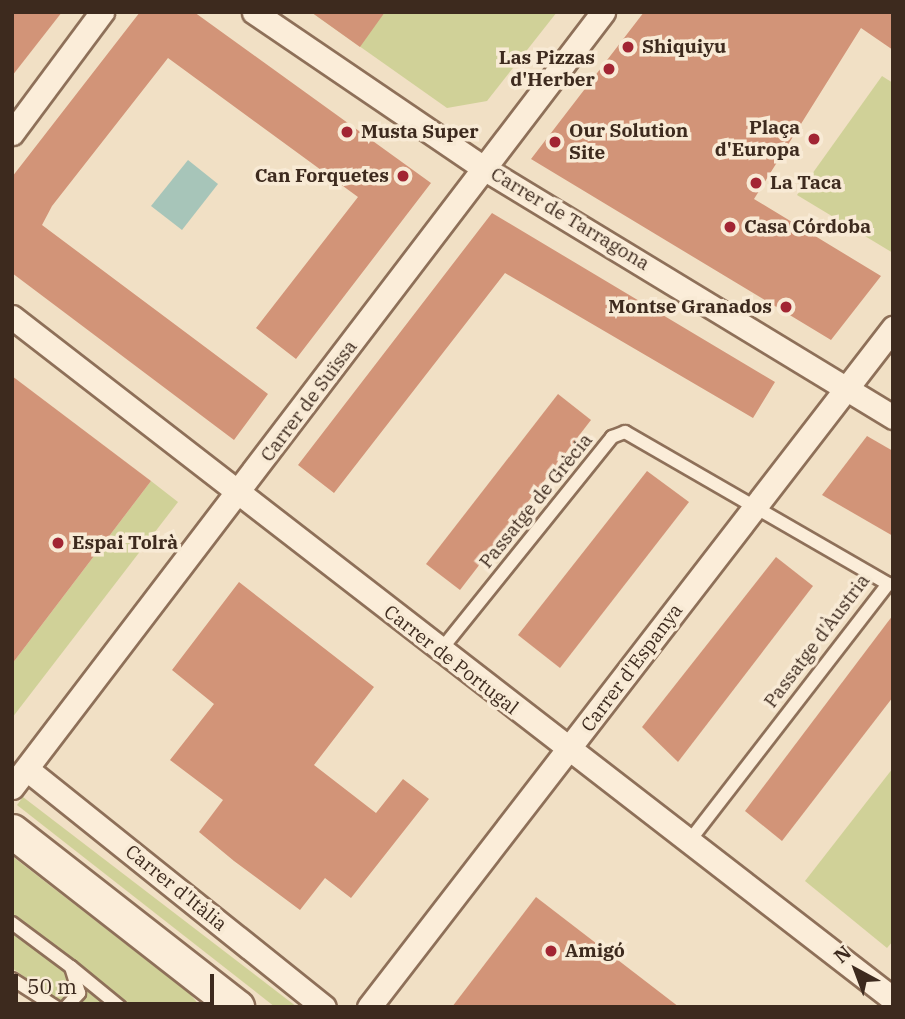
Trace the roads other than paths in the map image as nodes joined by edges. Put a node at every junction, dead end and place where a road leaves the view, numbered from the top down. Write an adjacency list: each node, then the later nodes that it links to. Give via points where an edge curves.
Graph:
1 (102, 12): 4 (street)
2 (254, 12): 5 (street, Carrer de Tarragona)
3 (603, 12): 5 (street, Carrer de Suïssa)
4 (12, 133)
5 (485, 169): 8 (street, Carrer de Tarragona); 10 (street, Carrer de Suïssa)
6 (12, 317): 10 (street, Carrer de Portugal)
7 (893, 328): 8 (street, Carrer d'Espanya)
8 (845, 388): 9 (street, Carrer de Tarragona); 11 (street, Carrer d'Espanya)
9 (893, 417)
10 (238, 495): 12 (street, Carrer de Portugal); 14 (street, Carrer de Suïssa)
11 (752, 510): 12 (lane, Passatge de Grècia, via 625,432 612,437); 13 (street, Carrer d'Espanya); 17 (lane, Passatge d'Àustria, via 888,584)
12 (440, 651): 13 (street, Carrer de Portugal)
13 (568, 751): 17 (street, Carrer de Portugal); 27 (street, Carrer d'Espanya)
14 (28, 770): 15 (street, Carrer de Suïssa); 26 (street, Carrer d'Itàlia)
15 (12, 787)
16 (12, 831): 25 (street)
17 (688, 843): 21 (street, Carrer de Portugal)
18 (12, 923): 19 (lane)
19 (71, 967): 22 (lane, via 79,993); 24 (lane)
20 (12, 979): 23 (lane)
21 (889, 989)
22 (66, 1006)
23 (56, 1007)
24 (120, 1007)
25 (237, 1007)
26 (324, 1007)
27 (369, 1007)

